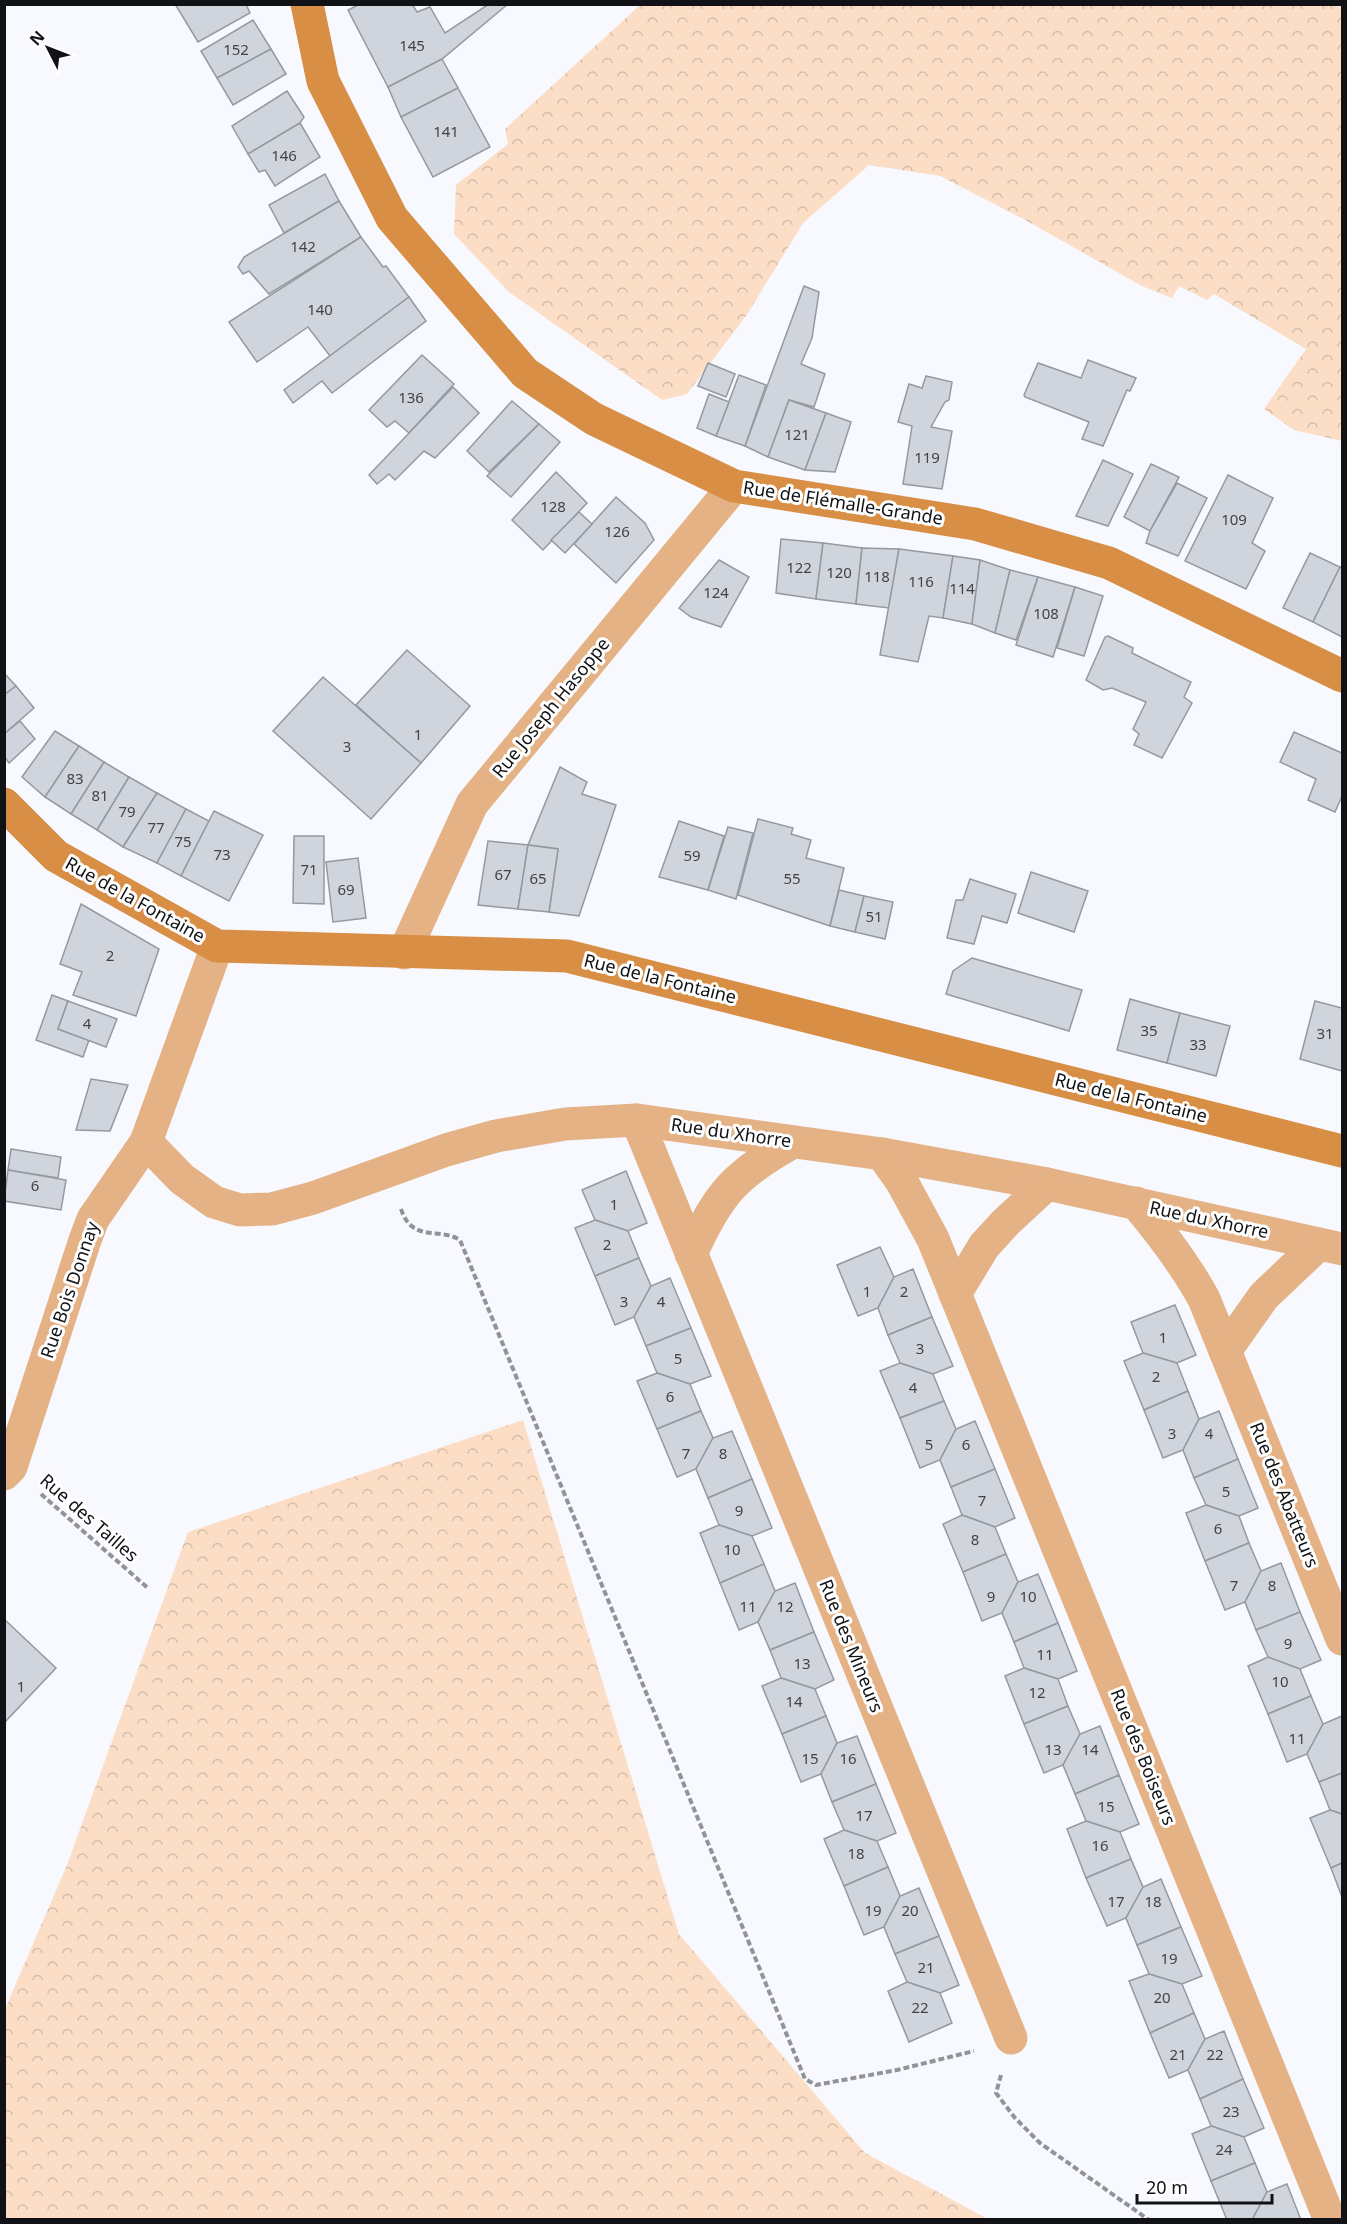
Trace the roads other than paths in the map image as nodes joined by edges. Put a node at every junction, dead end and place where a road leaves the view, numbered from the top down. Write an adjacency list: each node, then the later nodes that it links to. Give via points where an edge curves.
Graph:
1 (307, 4): 2 (street, Rue de Flémalle-Grande, via 323,81 392,219 525,372 594,419)
2 (734, 486): 3 (street, Rue de Flémalle-Grande, via 975,524 1109,562); 6 (street, Rue Joseph Hasoppe, via 472,804)
3 (1342, 676)
4 (4, 804): 5 (street, Rue de la Fontaine, via 56,856)
5 (217, 946): 6 (street, Rue de la Fontaine); 8 (street, Rue Bois Donnay)
6 (404, 953): 10 (street, Rue de la Fontaine, via 567,956)
7 (637, 1120): 8 (street, Rue du Xhorre, via 565,1124 496,1136 272,1209 240,1210 213,1202); 9 (street, Rue du Xhorre); 15 (street, Rue des Mineurs)
8 (146, 1142): 18 (street, Rue Bois Donnay, via 93,1220)
9 (792, 1142): 11 (street, Rue du Xhorre); 15 (street, via 765,1157 721,1196)
10 (1342, 1151)
11 (882, 1154): 12 (street, Rue du Xhorre); 16 (street, Rue des Boiseurs, via 923,1220)
12 (1047, 1184): 13 (street, Rue du Xhorre); 16 (street, via 984,1246)
13 (1136, 1203): 14 (street, Rue du Xhorre); 17 (street, Rue des Abatteurs, via 1188,1270)
14 (1331, 1247): 17 (street, via 1264,1296)
15 (691, 1254): 20 (street, Rue des Mineurs)
16 (955, 1294): 21 (street, Rue des Boiseurs)
17 (1225, 1351): 19 (street, Rue des Abatteurs)
18 (8, 1471)
19 (1342, 1639)
20 (1011, 2037)
21 (1330, 2220)

